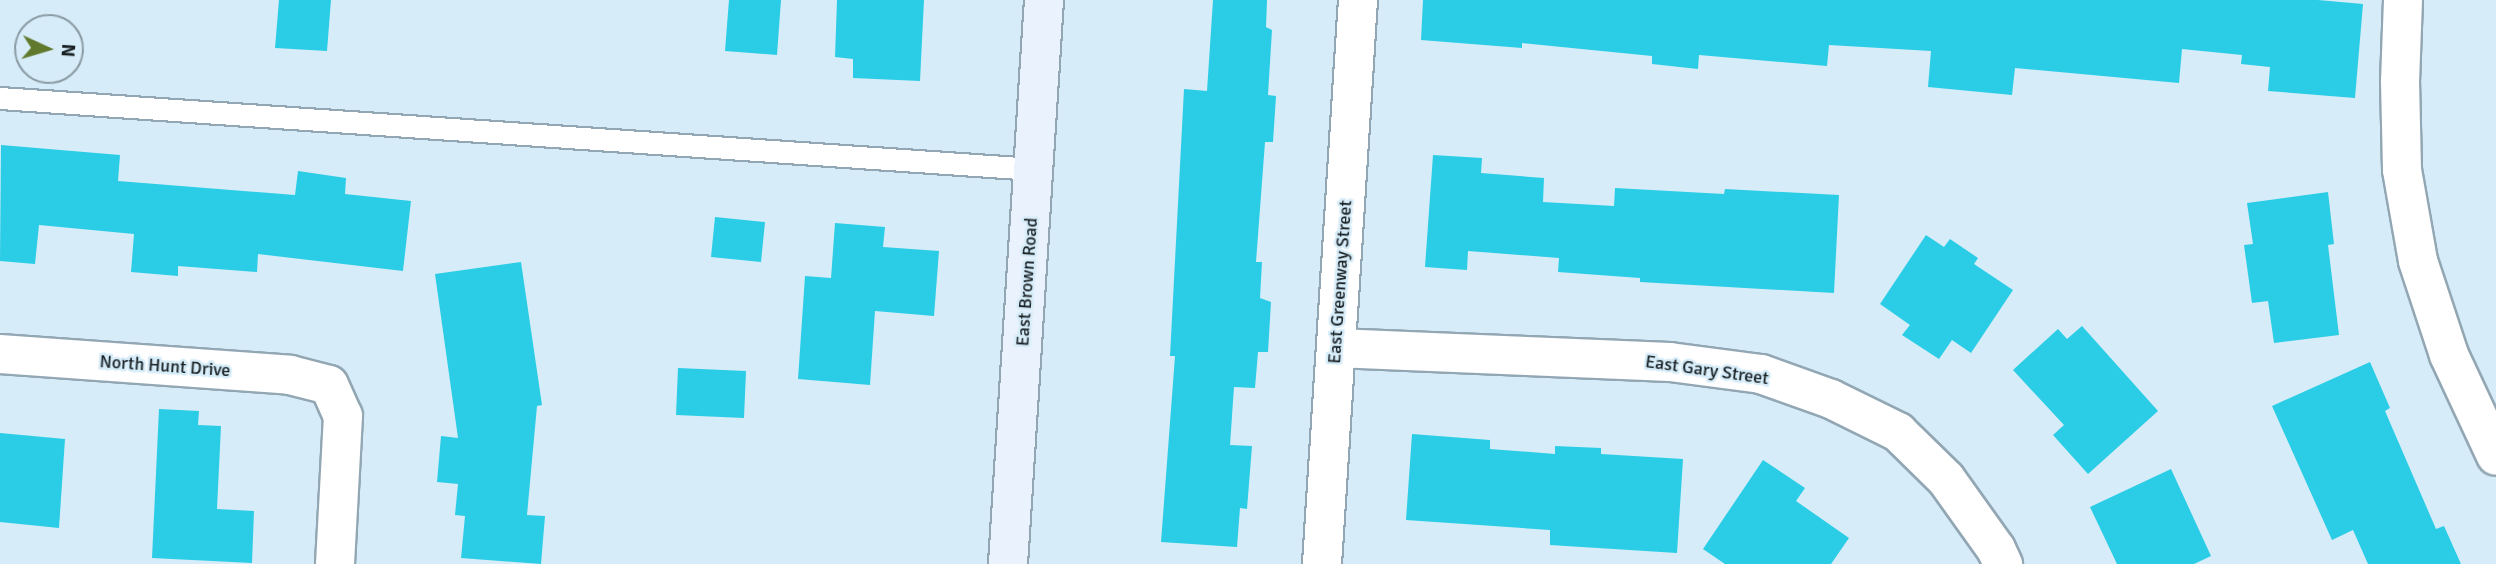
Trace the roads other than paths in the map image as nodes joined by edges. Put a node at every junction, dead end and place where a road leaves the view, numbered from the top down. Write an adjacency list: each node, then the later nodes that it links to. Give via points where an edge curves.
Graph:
1 (1044, 0): 5 (main road, East Brown Road)
2 (1358, 0): 6 (street, East Greenway Street)
3 (2403, 0): 8 (street, via 2402,170 2418,261 2449,355)
4 (0, 97): 5 (lane)
5 (1034, 169): 10 (main road, East Brown Road)
6 (1336, 348): 11 (street, East Greenway Street); 12 (street, East Gary Street, via 1670,362 1761,374 1831,399 1898,432 1946,479)
7 (0, 354): 9 (street, North Hunt Drive, via 290,375 329,385 343,416)
8 (2496, 456)
9 (334, 564)
10 (1008, 564)
11 (1322, 564)
12 (2003, 564)

